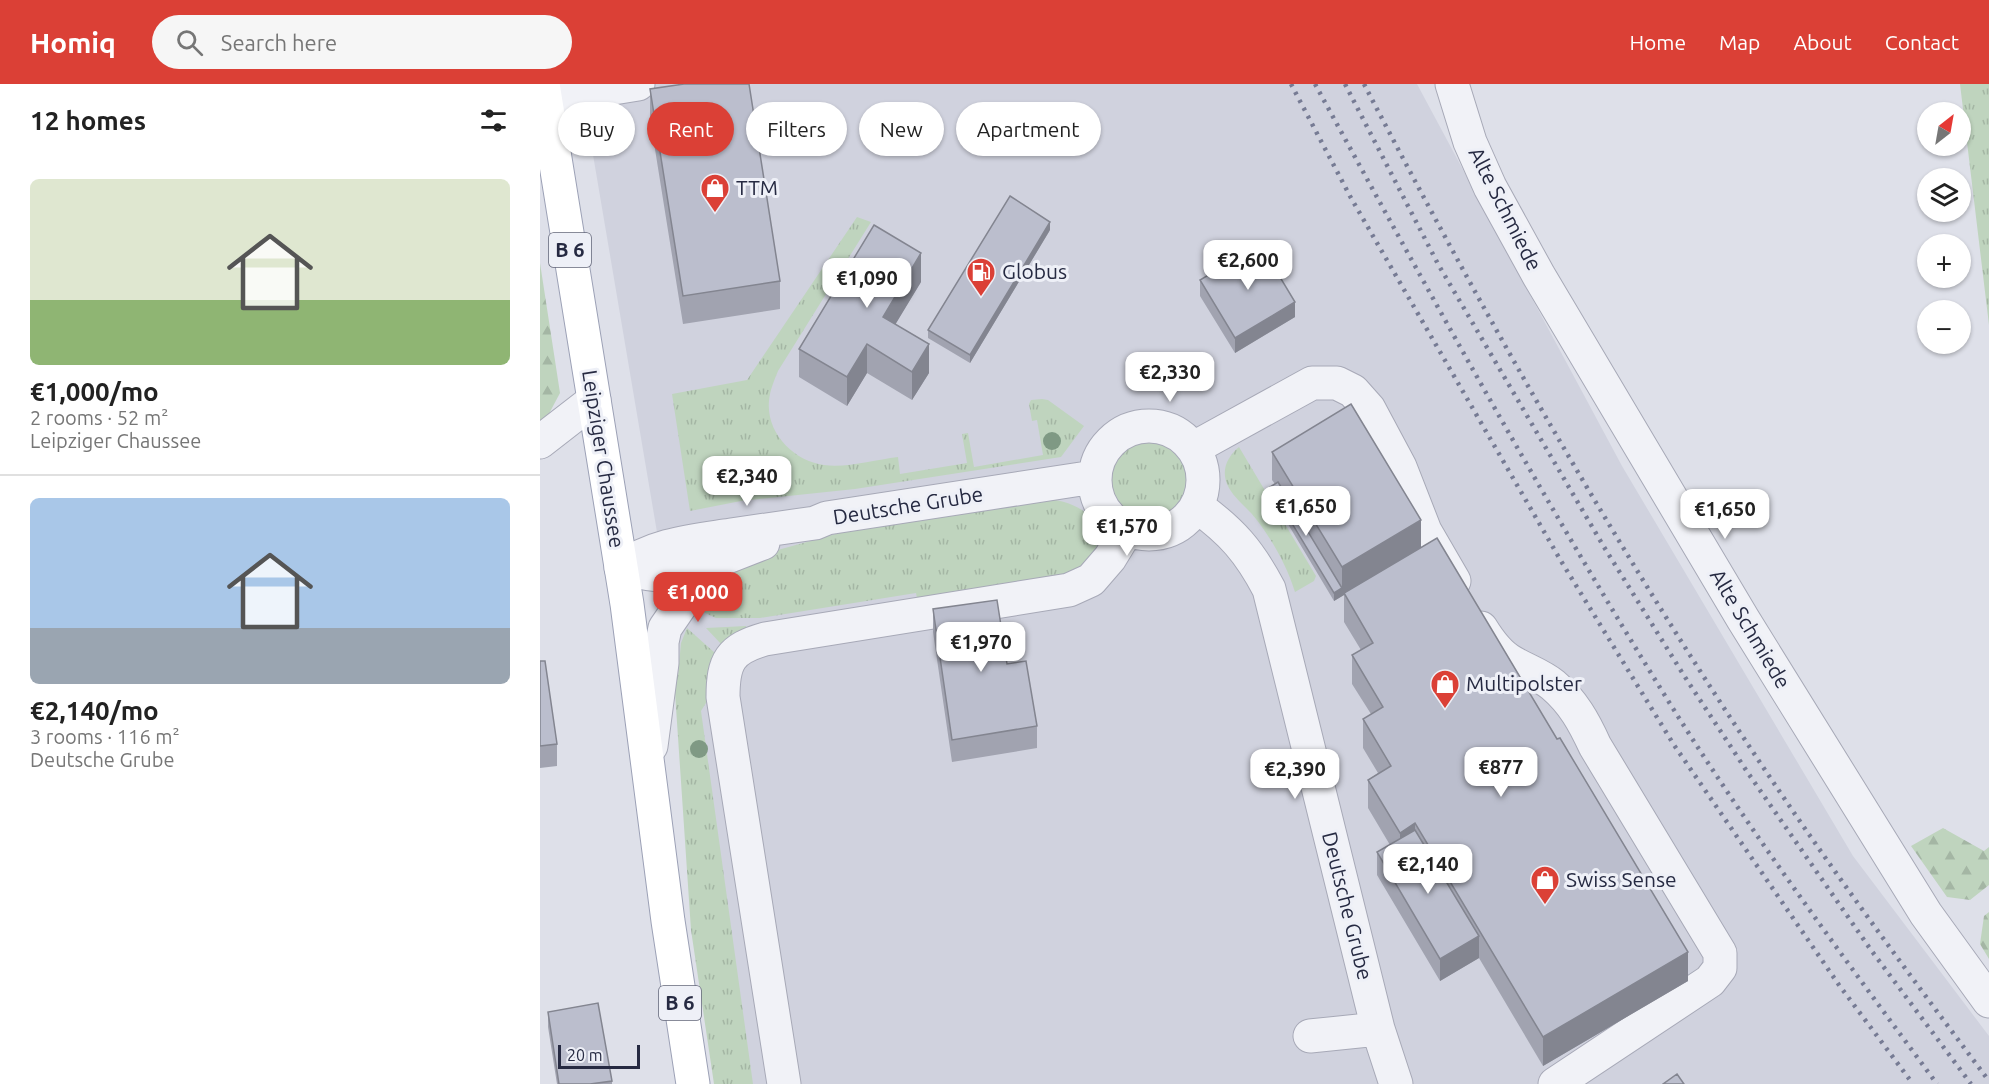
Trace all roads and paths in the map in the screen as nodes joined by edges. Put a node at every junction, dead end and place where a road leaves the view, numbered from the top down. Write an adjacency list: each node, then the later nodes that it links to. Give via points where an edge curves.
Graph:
1 (638, 84): 3 (street)
2 (1452, 84): 14 (street, Alte Schmiede, via 1486,178 1539,276 1926,914)
3 (544, 92): 4 (main road, Leipziger Chaussee / B 6)
4 (594, 400): 5 (street); 12 (main road, Leipziger Chaussee / B 6)
5 (540, 442)
6 (1194, 448): 7 (street, via 1186,439 1164,428 1128,430 1104,450); 8 (street, via 1203,467 1204,487); 20 (street, via 1312,383 1337,383 1353,391 1369,409 1400,467 1425,531 1490,643 1509,661 1552,683 1570,702 1720,953 1720,968 1710,981)
7 (1094, 477): 9 (street, Deutsche Grube); 10 (street, via 1100,503 1111,519)
8 (1198, 507): 10 (street, via 1185,523 1167,532 1147,535); 15 (street, Deutsche Grube, via 1241,543 1269,589)
9 (814, 523): 11 (street); 12 (street, Deutsche Grube, via 659,548)
10 (1127, 530): 18 (street, via 1091,580 1070,590 765,639 744,644 730,658 723,676 723,697)
11 (709, 564): 12 (street, via 673,576); 13 (street, via 665,628)
12 (621, 568): 13 (main road, Leipziger Chaussee / B 6)
13 (648, 768): 17 (main road, Leipziger Chaussee / B 6)
14 (1989, 1001)
15 (1378, 1029): 16 (street); 19 (street, Deutsche Grube)
16 (1310, 1036)
17 (693, 1084)
18 (784, 1084)
19 (1396, 1084)
20 (1555, 1084)

